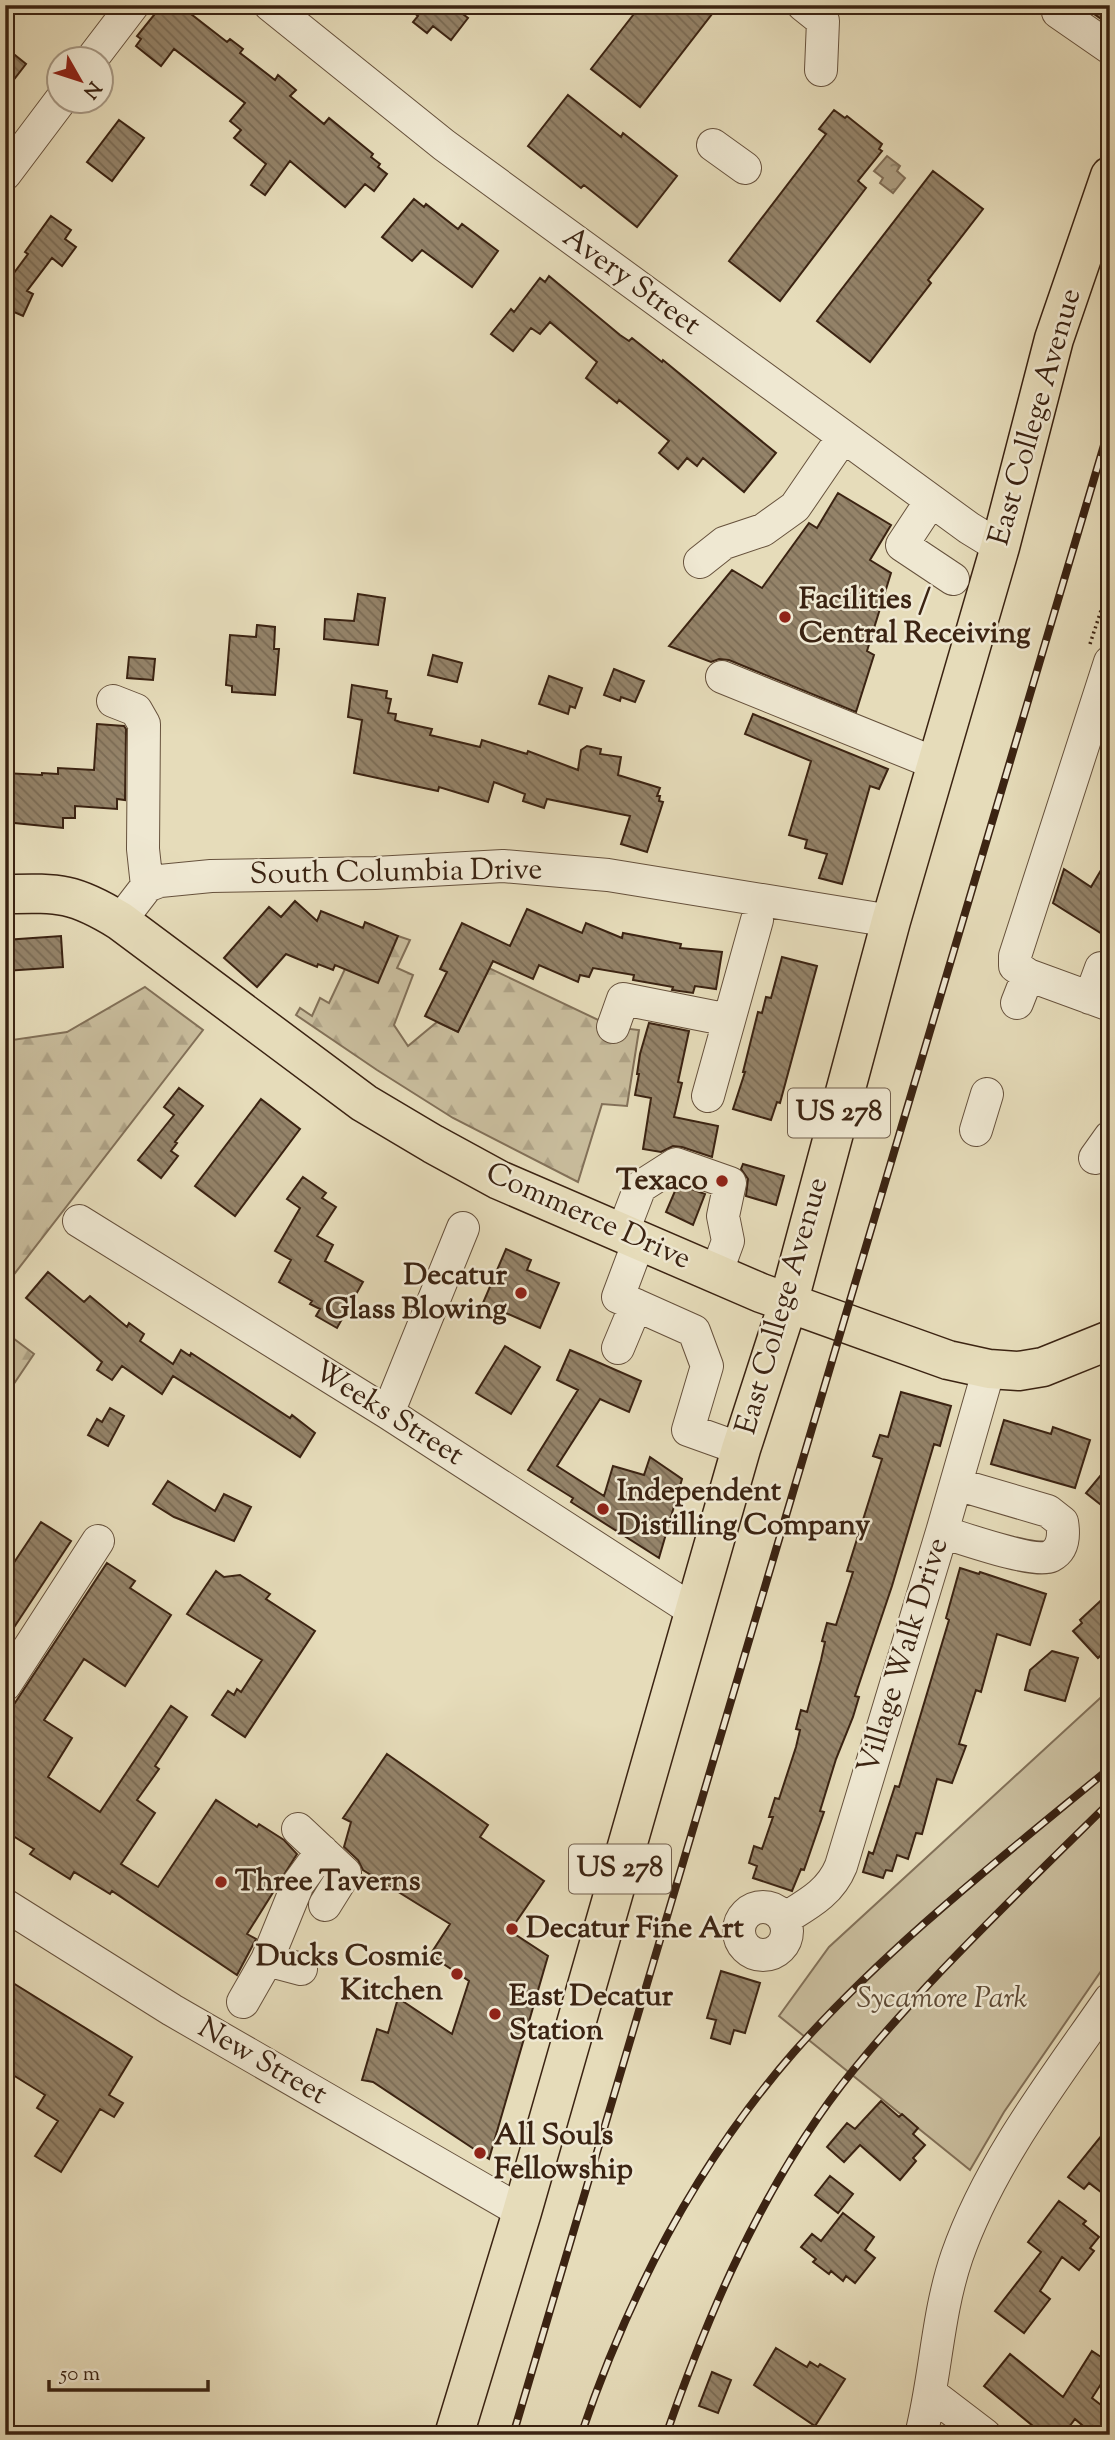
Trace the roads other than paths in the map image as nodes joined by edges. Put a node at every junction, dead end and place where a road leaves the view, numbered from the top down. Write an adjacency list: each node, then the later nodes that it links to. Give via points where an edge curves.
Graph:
1 (133, 5): 5 (street)
2 (270, 5): 13 (street, Avery Street, via 443,145)
3 (803, 5): 7 (street, via 823,21)
4 (1058, 5): 6 (street, via 1058,12)
5 (102, 46)
6 (1110, 48)
7 (821, 70)
8 (49, 116): 11 (street)
9 (713, 145): 10 (street)
10 (746, 169)
11 (5, 174)
12 (1110, 176): 15 (main road, East College Avenue / US 278, via 1054,339)
13 (845, 438): 14 (street, Avery Street); 16 (street, via 794,507 763,530 724,543)
14 (931, 501): 15 (street, Avery Street); 17 (street, via 902,545)
15 (1000, 547): 21 (main road, East College Avenue / US 278)
16 (700, 562)
17 (953, 579)
18 (1110, 662): 28 (street, via 1014,956 1020,981)
19 (722, 677): 21 (street)
20 (113, 701): 22 (street, via 136,710 144,724)
21 (937, 764): 26 (main road, East College Avenue / US 278)
22 (147, 886): 25 (street); 26 (street, South Columbia Drive, via 211,876 533,867)
23 (5, 894): 25 (main road, via 58,893 90,903)
24 (757, 920): 29 (street)
25 (120, 921): 36 (main road, Commerce Drive, via 364,1103 499,1180)
26 (891, 921): 38 (main road, East College Avenue / US 278)
27 (1101, 968): 28 (street)
28 (1100, 1001)
29 (729, 1020): 30 (street, via 623,999); 32 (street)
30 (613, 1027)
31 (987, 1094): 33 (street)
32 (708, 1096)
33 (976, 1130)
34 (79, 1221): 43 (street, Weeks Street)
35 (463, 1228): 43 (street)
36 (630, 1238): 37 (main road, Commerce Drive); 37 (street, via 640,1187 676,1164 730,1183 723,1216 728,1241); 39 (street, via 618,1297)
37 (716, 1274): 38 (main road, Commerce Drive)
38 (788, 1304): 42 (main road, Commerce Drive); 44 (main road, East College Avenue / US 278)
39 (636, 1305): 41 (street); 44 (street, via 694,1331 707,1366 688,1430)
40 (1110, 1340): 42 (main road, Commerce Drive, via 1043,1367)
41 (618, 1348)
42 (989, 1370): 45 (street, Village Walk Drive)
43 (388, 1413): 48 (street, Weeks Street)
44 (741, 1449): 48 (main road, East College Avenue / US 278)
45 (956, 1484): 46 (street, Village Walk Drive); 46 (street, via 1048,1511 1062,1522 1064,1537 1051,1556 1034,1558)
46 (942, 1532): 54 (street, Village Walk Drive, via 836,1878 821,1896)
47 (98, 1541): 49 (street)
48 (694, 1611): 59 (main road, East College Avenue / US 278)
49 (5, 1685)
50 (298, 1829): 51 (street)
51 (322, 1851): 53 (street, via 345,1873); 55 (street, via 298,1884)
52 (5, 1905): 59 (street, New Street, via 172,2010)
53 (325, 1905)
54 (784, 1919)
55 (267, 1960): 56 (street); 58 (street)
56 (302, 1969)
57 (1110, 1998): 60 (street, via 1033,2110 978,2207 946,2297)
58 (243, 2002)
59 (522, 2212): 61 (main road, East College Avenue / US 278)
60 (930, 2393): 62 (street); 63 (street)
61 (454, 2435)
62 (921, 2435)
63 (985, 2435)

